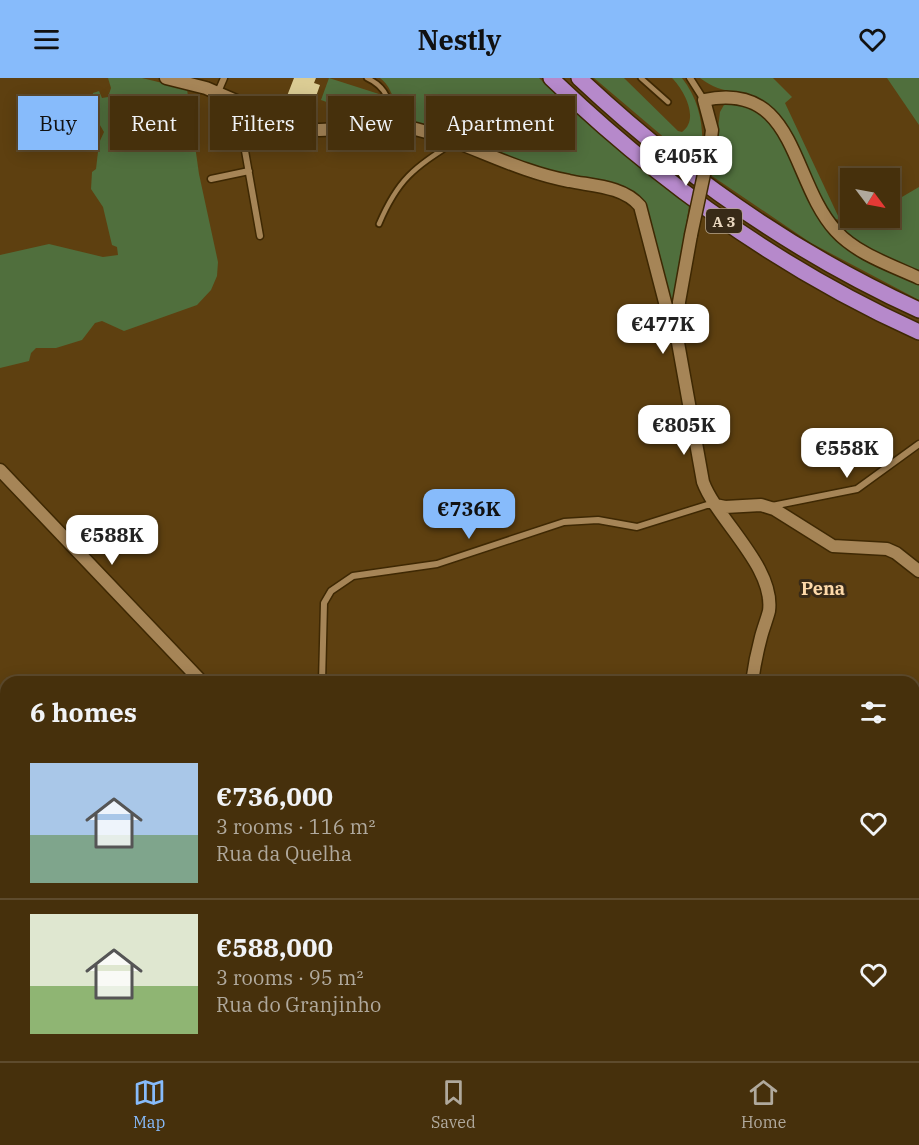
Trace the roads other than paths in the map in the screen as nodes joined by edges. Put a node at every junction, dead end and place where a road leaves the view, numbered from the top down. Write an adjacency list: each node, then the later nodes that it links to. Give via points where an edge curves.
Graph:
1 (166, 78): 8 (street)
2 (224, 78): 8 (street)
3 (367, 78): 10 (lane, via 378,83)
4 (551, 78): 23 (highway, A 3, via 633,152 719,218 828,286)
5 (579, 78): 21 (highway, A 3, via 657,146 740,208 838,269)
6 (641, 78): 12 (lane)
7 (690, 78): 11 (street)
8 (218, 92): 9 (street)
9 (226, 96)
10 (387, 96)
11 (704, 100): 20 (street, via 737,97 763,107 786,137 836,231 871,256); 22 (street, bridge, via 712,130)
12 (668, 102)
13 (245, 150): 16 (street)
14 (443, 150): 18 (lane, via 406,175)
15 (471, 150): 22 (street, via 534,174 611,189 634,198 646,221 668,310)
16 (249, 171): 17 (street); 19 (street)
17 (211, 179)
18 (380, 224)
19 (260, 236)
20 (919, 278)
21 (919, 310)
22 (678, 317): 26 (street, via 678,356 702,482)
23 (919, 332)
24 (919, 444): 27 (street, via 857,489)
25 (0, 470): 29 (street)
26 (715, 505): 27 (street); 30 (street, via 637,527 598,520 564,522 437,564 353,576 331,591 324,603); 31 (street, via 760,574 768,597 769,611)
27 (768, 507): 28 (street, via 833,546 886,549)
28 (919, 571)
29 (196, 676)
30 (322, 676)
31 (753, 676)

